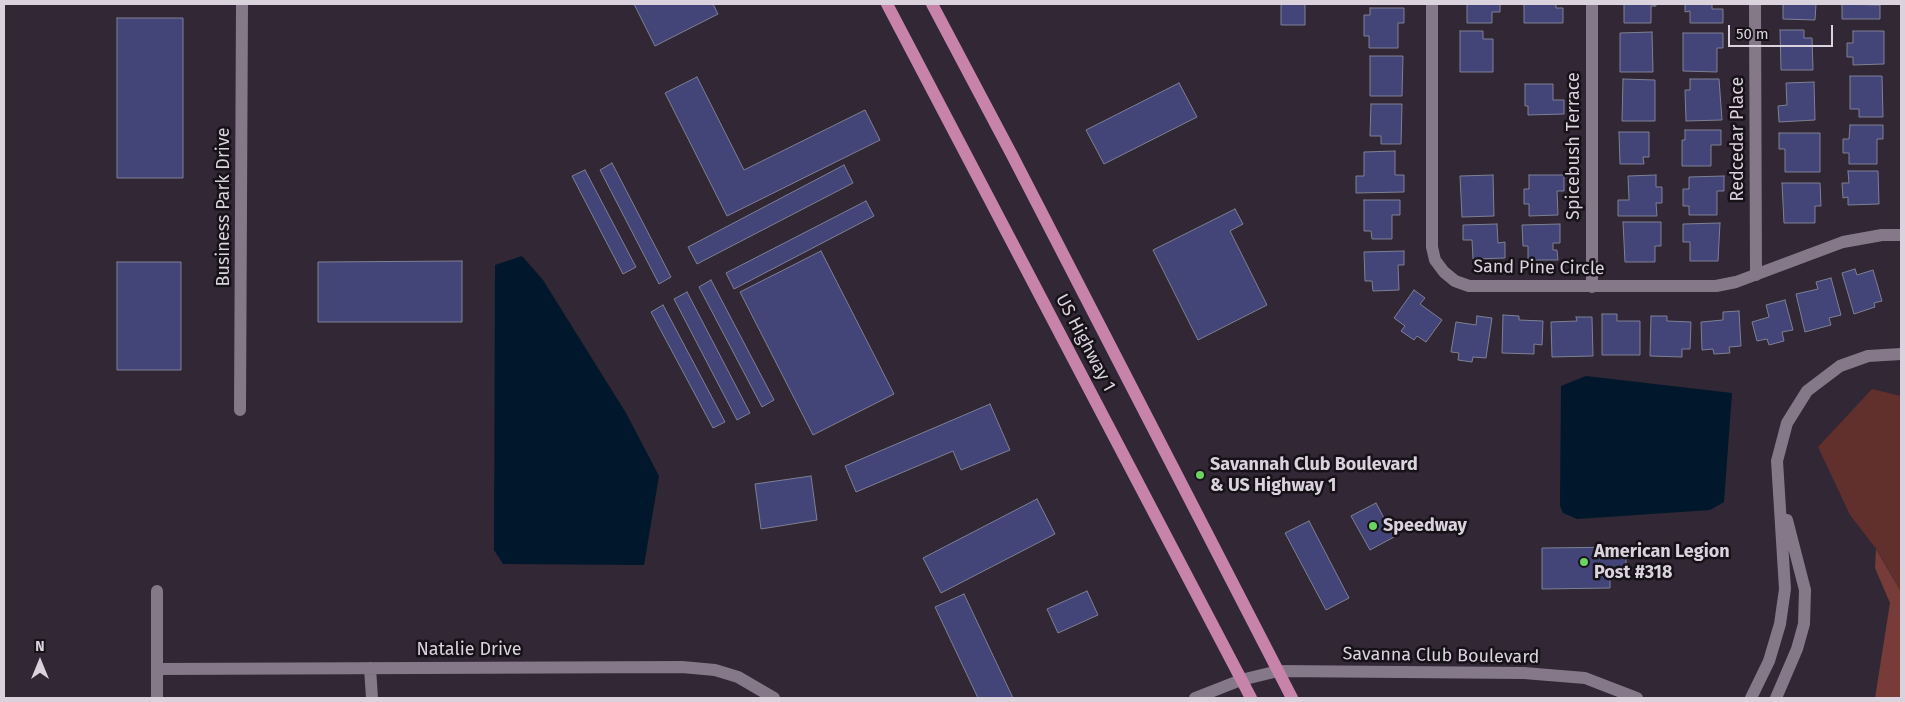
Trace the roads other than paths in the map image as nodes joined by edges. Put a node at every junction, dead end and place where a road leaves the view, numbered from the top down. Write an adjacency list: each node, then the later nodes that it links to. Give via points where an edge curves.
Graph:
1 (242, 4): 11 (street, Business Park Drive)
2 (888, 4): 17 (main road, US Highway 1)
3 (932, 4): 16 (main road, US Highway 1)
4 (1432, 4): 9 (street, Sand Pine Circle, via 1432,247 1435,260 1455,281 1468,286)
5 (1592, 4): 9 (street, Spicebush Terrace)
6 (1755, 4): 8 (street, Redcedar Place)
7 (1901, 235): 8 (street, Sand Pine Circle, via 1843,242)
8 (1756, 275): 9 (street, Sand Pine Circle, via 1716,286)
9 (1592, 287)
10 (1901, 354): 12 (street, via 1853,360 1828,373 1807,390 1782,435 1777,461)
11 (240, 410)
12 (1778, 489): 25 (street, via 1785,589 1780,624); 26 (street, via 1806,590 1804,624)
13 (158, 591): 15 (street)
14 (370, 668): 15 (street, Natalie Drive); 19 (street); 20 (street, Natalie Drive, via 690,667 738,677)
15 (158, 669): 18 (street)
16 (1278, 671): 17 (street, Savanna Club Boulevard); 23 (main road, US Highway 1); 24 (street, Savanna Club Boulevard, via 1524,673 1585,678)
17 (1241, 680): 21 (street, Savanna Club Boulevard); 22 (main road, US Highway 1)
18 (157, 698)
19 (372, 698)
20 (774, 698)
21 (1196, 698)
22 (1251, 698)
23 (1292, 698)
24 (1637, 698)
25 (1751, 698)
26 (1776, 698)

